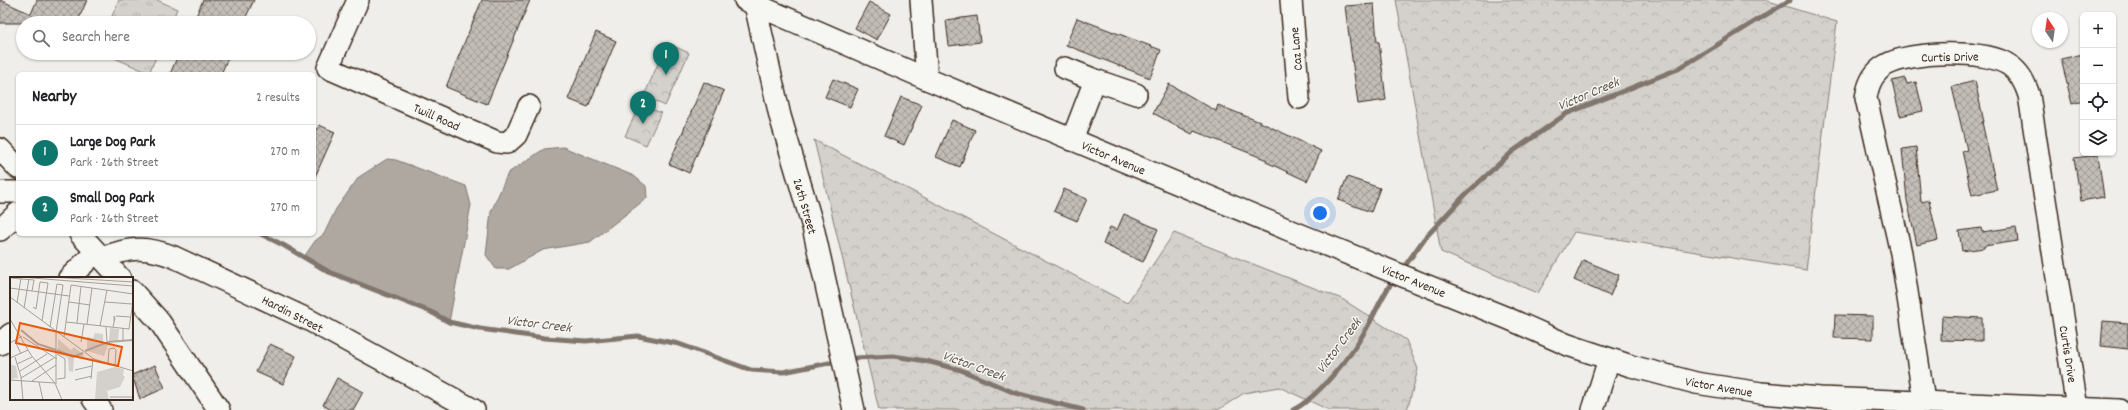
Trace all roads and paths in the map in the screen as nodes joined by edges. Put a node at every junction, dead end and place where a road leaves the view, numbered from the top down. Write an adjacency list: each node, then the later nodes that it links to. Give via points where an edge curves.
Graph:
1 (358, 0): 10 (street, Twill Road, via 328,68 497,142 507,142 516,135)
2 (921, 0): 6 (street)
3 (1291, 0): 9 (street, Caz Lane)
4 (751, 1): 6 (street, Victor Avenue); 32 (street, 26th Street, via 780,116 813,227)
5 (1064, 68): 7 (street)
6 (927, 79): 11 (street, Victor Avenue)
7 (1095, 80): 8 (street); 11 (street)
8 (1136, 94)
9 (1299, 98)
10 (529, 106)
11 (1072, 140): 25 (street, Victor Avenue, via 1568,345)
12 (0, 149): 13 (street)
13 (16, 166)
14 (0, 192): 15 (street)
15 (16, 192)
16 (16, 215): 17 (street)
17 (0, 230)
18 (82, 236): 19 (street)
19 (99, 255): 20 (street); 21 (street); 31 (street, Hardin Street, via 138,248 157,250 174,257 309,320)
20 (70, 277)
21 (119, 277)
22 (133, 292): 30 (street, via 159,322)
23 (10, 335): 24 (street)
24 (0, 344)
25 (1609, 359): 27 (street, Victor Avenue, via 1696,383 1762,393); 33 (street)
26 (94, 400): 29 (street)
27 (1924, 401): 28 (street, Victor Avenue); 28 (street, Curtis Drive, via 1901,253 1866,98 1872,79 1886,65 1918,56 1964,54 1987,56 2009,65 2018,73 2029,94)
28 (2077, 408): 34 (street, Victor Avenue)
29 (101, 410)
30 (219, 410)
31 (474, 410)
32 (854, 410)
33 (1593, 410)
34 (2119, 410)

